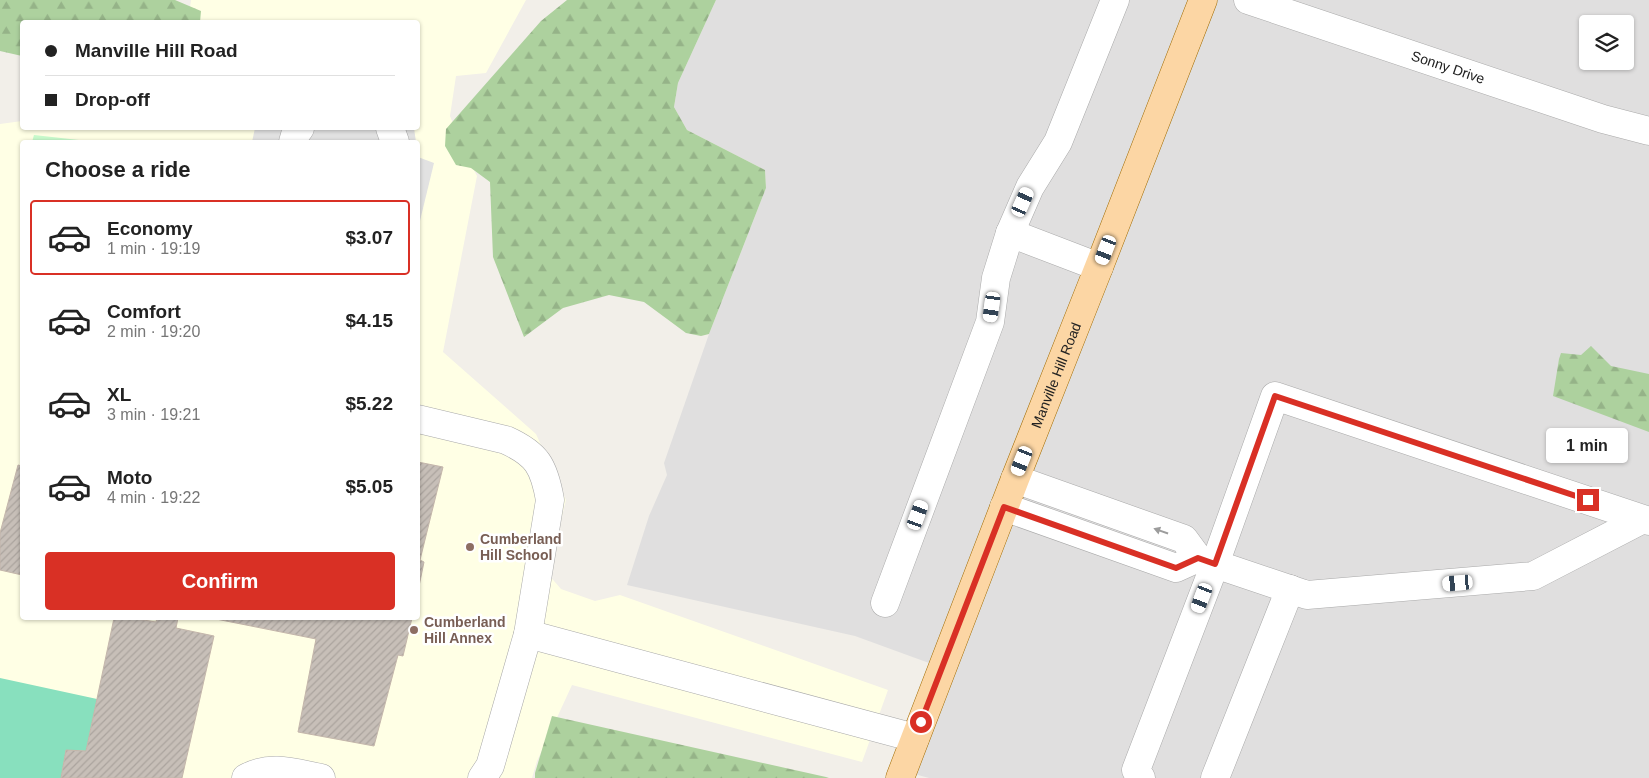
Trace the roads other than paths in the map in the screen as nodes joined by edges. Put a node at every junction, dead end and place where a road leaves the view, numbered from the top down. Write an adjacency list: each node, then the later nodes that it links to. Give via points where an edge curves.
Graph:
1 (1115, 0): 5 (street, via 1058,142 1030,187)
2 (1203, 0): 6 (main road, Manville Hill Road)
3 (1248, 0): 4 (street, Sonny Drive)
4 (1649, 131)
5 (1010, 233): 6 (street); 13 (street, via 996,278 990,322)
6 (1100, 267): 8 (main road, Manville Hill Road)
7 (420, 419): 14 (street, via 506,440 533,455 540,466 550,500)
8 (1015, 479): 9 (main road, Manville Hill Road); 11 (street, one-way to 8, via 1184,539)
9 (1004, 507): 11 (street, via 1176,568); 15 (main road, Manville Hill Road)
10 (1646, 520): 11 (street, via 1275,396); 12 (street, via 1533,576 1307,595)
11 (1207, 561): 12 (street); 20 (street, via 1136,770)
12 (1290, 589): 21 (street)
13 (886, 604)
14 (528, 634): 15 (street); 18 (street, via 490,766)
15 (915, 738): 19 (main road, Manville Hill Road)
16 (246, 778): 17 (street, via 278,769)
17 (321, 778)
18 (482, 778)
19 (900, 778)
20 (1140, 778)
21 (1215, 778)

